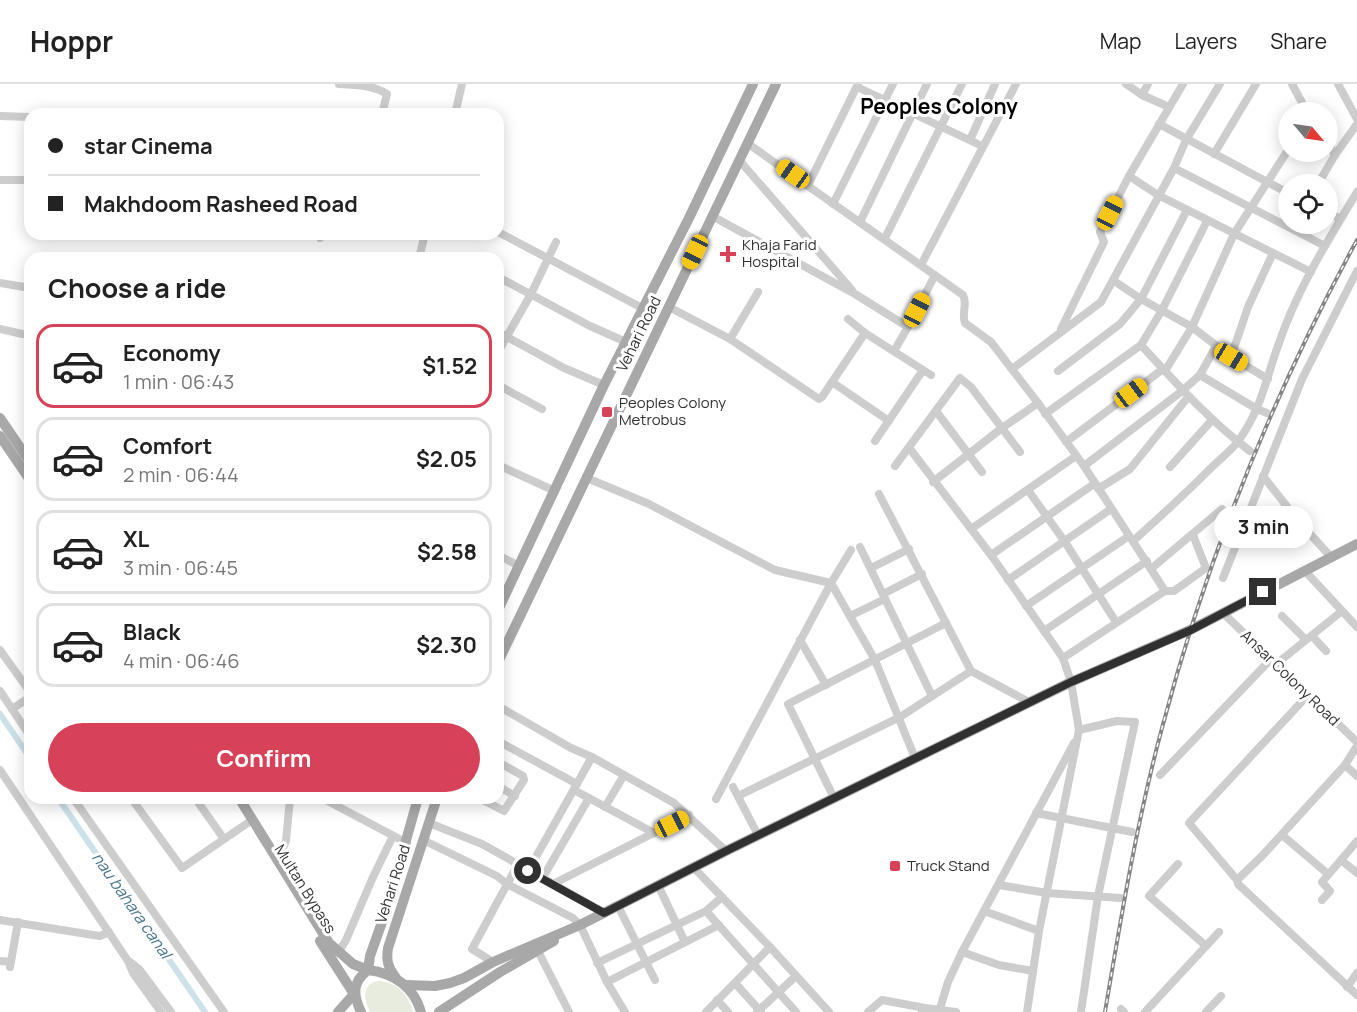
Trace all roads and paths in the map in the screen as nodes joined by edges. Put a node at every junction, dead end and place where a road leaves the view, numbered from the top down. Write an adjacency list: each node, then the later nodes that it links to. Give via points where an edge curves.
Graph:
1 (339, 84): 22 (street, via 383,91 387,94)
2 (462, 84): 23 (street)
3 (753, 84): 75 (main road, Vehari Road)
4 (776, 84): 33 (main road, Vehari Road)
5 (893, 84): 19 (street)
6 (927, 84): 24 (street)
7 (962, 84): 30 (street)
8 (995, 84): 31 (street)
9 (1016, 84): 34 (street)
10 (1126, 84): 18 (street)
11 (1148, 84): 18 (street)
12 (1183, 84): 21 (street)
13 (1220, 84): 32 (street)
14 (1256, 84): 36 (street)
15 (1292, 84): 20 (street)
16 (1338, 84): 27 (street)
17 (858, 86): 19 (street); 44 (street)
18 (1142, 94): 21 (street)
19 (885, 100): 24 (street); 48 (street)
20 (1302, 102)
21 (1169, 107): 28 (street)
22 (384, 108)
23 (456, 108)
24 (914, 114): 30 (street); 54 (street)
25 (0, 116): 26 (street)
26 (24, 117)
27 (1357, 119)
28 (1159, 124): 32 (street); 40 (street)
29 (1357, 124): 35 (street)
30 (942, 127): 31 (street); 57 (street)
31 (970, 140): 34 (street)
32 (1186, 140): 36 (street); 39 (street)
33 (747, 143): 37 (main road, Vehari Road); 44 (street)
34 (982, 146): 62 (street)
35 (1338, 151)
36 (1214, 153): 43 (street)
37 (739, 160): 51 (main road, Vehari Road); 72 (street)
38 (1280, 162): 43 (street)
39 (1173, 168): 47 (street); 49 (street)
40 (1129, 176): 47 (street); 81 (street, via 1100,231 1104,242)
41 (0, 180): 42 (street)
42 (24, 180)
43 (1267, 182): 45 (street); 49 (street)
44 (808, 185): 48 (street)
45 (1278, 188)
46 (1357, 192): 52 (street)
47 (1158, 195): 50 (street); 67 (street)
48 (833, 204): 54 (street)
49 (1252, 208): 55 (street); 59 (street)
50 (1186, 210): 53 (street); 73 (street)
51 (712, 216): 72 (street); 74 (main road, Vehari Road)
52 (1340, 219): 59 (street)
53 (1207, 220): 55 (street); 76 (street)
54 (861, 222): 57 (street)
55 (1234, 234): 60 (street); 79 (street)
56 (504, 235): 61 (street)
57 (885, 238): 62 (street)
58 (556, 242): 61 (street)
59 (1325, 246): 64 (street)
60 (1273, 253): 64 (street); 92 (street)
61 (548, 259): 71 (street); 75 (street)
62 (921, 265): 65 (street)
63 (1357, 271): 128 (street, via 1302,379)
64 (1311, 272): 97 (street, via 1279,343)
65 (935, 275): 78 (street); 93 (street, via 963,295 965,323 991,342)
66 (504, 280): 71 (street)
67 (1114, 281): 73 (street); 81 (street, via 1101,302)
68 (0, 283): 69 (street)
69 (24, 287)
70 (758, 292): 86 (street)
71 (531, 294): 85 (street); 88 (street)
72 (855, 294): 78 (street)
73 (1141, 299): 76 (street); 95 (street, via 1120,324)
74 (669, 307): 86 (street); 129 (main road, Vehari Road)
75 (644, 309): 88 (main road, Vehari Road)
76 (1162, 310): 79 (street); 89 (street)
77 (848, 319): 82 (street)
78 (908, 327): 91 (street)
79 (1192, 327): 90 (street); 94 (street)
80 (0, 329): 83 (street)
81 (1061, 331): 93 (street)
82 (865, 333): 91 (street); 98 (street)
83 (22, 334)
84 (504, 335): 85 (street)
85 (507, 336): 87 (street); 99 (street)
86 (730, 339): 98 (street, via 815,398 822,397)
87 (504, 341)
88 (626, 342): 99 (main road, Vehari Road)
89 (1141, 345): 94 (street); 107 (street)
90 (1216, 346): 92 (street); 96 (street)
91 (894, 351): 110 (street, via 927,372)
92 (1231, 357): 97 (street)
93 (1012, 369): 102 (street)
94 (1164, 370): 101 (street); 115 (street)
95 (1058, 372)
96 (1200, 375): 101 (street); 104 (street)
97 (1268, 379): 104 (street)
98 (832, 382): 110 (street)
99 (604, 385): 133 (main road, Vehari Road)
100 (504, 388): 103 (street)
101 (1185, 394): 109 (street); 123 (street); 131 (street, via 1130,469)
102 (1038, 402): 107 (street); 111 (street)
103 (543, 409)
104 (1257, 409): 106 (street); 114 (street)
105 (936, 411): 111 (street, via 960,378); 116 (street); 120 (street)
106 (1267, 413)
107 (1045, 414): 115 (street)
108 (0, 418): 119 (main road)
109 (1212, 420): 114 (street); 124 (street)
110 (889, 421): 113 (street)
111 (1002, 428): 118 (street); 120 (street)
112 (0, 436): 126 (main road)
113 (874, 441)
114 (1238, 441): 117 (street); 140 (street)
115 (1066, 442): 121 (street)
116 (910, 449): 122 (street); 130 (street)
117 (1250, 451)
118 (1020, 452)
119 (24, 453)
120 (969, 454): 127 (street); 130 (street)
121 (1076, 456): 123 (street); 132 (street)
122 (895, 466)
123 (1084, 466): 131 (street)
124 (1170, 467)
125 (504, 468): 133 (street)
126 (24, 471)
127 (982, 472)
128 (1263, 476): 147 (street); 155 (street)
129 (587, 478): 157 (street, via 649,504 775,570); 175 (main road, Vehari Road)
130 (933, 482): 138 (street)
131 (1096, 486): 135 (street); 137 (street)
132 (1028, 490): 137 (street); 138 (street)
133 (555, 491): 150 (main road, Vehari Road)
134 (879, 494): 144 (street)
135 (1111, 509): 140 (street); 141 (street)
136 (1222, 509): 139 (street)
137 (1046, 516): 141 (street); 146 (street)
138 (971, 529): 146 (street)
139 (1193, 535): 149 (street); 158 (street, via 1206,568 1174,591)
140 (1131, 539): 149 (street); 152 (street)
141 (1065, 542): 152 (street); 156 (street)
142 (1357, 544): 147 (main road)
143 (860, 547): 151 (street)
144 (909, 549): 151 (street); 154 (street)
145 (851, 550): 157 (street)
146 (991, 555): 156 (street)
147 (1331, 557): 153 (main road)
148 (504, 558): 150 (street)
149 (1149, 564): 158 (street); 159 (street)
150 (519, 566): 160 (main road, Vehari Road)
151 (872, 568): 161 (street)
152 (1081, 568): 159 (street); 162 (street)
153 (1305, 571): 163 (street); 164 (main road)
154 (922, 574): 161 (street); 168 (street)
155 (1222, 578)
156 (1008, 580): 162 (street)
157 (831, 583): 165 (street); 172 (street)
158 (1165, 591): 167 (street)
159 (1099, 594): 167 (street); 170 (street)
160 (504, 597)
161 (884, 597): 165 (street); 173 (street)
162 (1026, 606): 170 (street)
163 (1342, 611): 169 (street); 171 (street)
164 (1223, 613): 179 (street, Ansar Colony Road); 181 (main road)
165 (850, 616): 178 (street)
166 (1282, 616): 171 (street)
167 (1116, 622): 177 (street)
168 (946, 623): 173 (street); 180 (street)
169 (1357, 627)
170 (1044, 631): 177 (street)
171 (1309, 638): 176 (street); 179 (street)
172 (800, 640): 182 (street); 213 (street)
173 (906, 644): 178 (street); 185 (street)
174 (0, 650): 183 (street)
175 (504, 650)
176 (1326, 651)
177 (1063, 658): 181 (street)
178 (875, 660): 182 (street); 191 (street)
179 (1273, 663): 186 (street, Ansar Colony Road); 204 (street)
180 (971, 671): 185 (street); 188 (street)
181 (1071, 682): 188 (main road); 193 (street)
182 (826, 685): 198 (street, via 788,705)
183 (24, 686)
184 (0, 691): 189 (street)
185 (932, 696): 191 (street)
186 (1307, 696): 194 (street, Ansar Colony Road); 250 (street, via 1189,823)
187 (24, 700): 189 (street)
188 (1029, 702): 199 (main road)
189 (12, 709): 192 (street)
190 (504, 709): 197 (street)
191 (900, 717): 198 (street); 199 (street)
192 (24, 727)
193 (1078, 732): 225 (street); 227 (street); 230 (street, via 1117,721 1135,722)
194 (1357, 742)
195 (504, 745): 206 (street)
196 (1357, 746): 200 (street)
197 (592, 757): 203 (street); 206 (street)
198 (816, 757): 210 (street); 212 (street)
199 (915, 758): 212 (main road)
200 (1345, 765): 205 (street); 234 (street)
201 (504, 766): 209 (street, via 524,778)
202 (0, 770): 270 (street)
203 (624, 775): 224 (street); 226 (street)
204 (1160, 775)
205 (1357, 776)
206 (575, 787): 211 (street); 246 (street)
207 (733, 787): 210 (street)
208 (504, 790): 209 (street)
209 (514, 796): 223 (street, via 504,811)
210 (738, 796): 233 (street)
211 (589, 798): 224 (street); 249 (street)
212 (834, 798): 233 (main road)
213 (716, 799)
214 (77, 804): 304 (street)
215 (135, 804): 236 (street, via 182,868)
216 (199, 804): 236 (street)
217 (236, 804): 228 (main road, Multan Bypass)
218 (242, 804): 228 (main road)
219 (289, 804): 242 (street, via 286,840)
220 (335, 804): 235 (street)
221 (417, 804): 239 (main road, Vehari Road)
222 (435, 804): 229 (main road, Vehari Road)
223 (491, 804)
224 (605, 807): 232 (street)
225 (1036, 813): 227 (street); 254 (street)
226 (689, 815): 232 (street); 240 (street)
227 (1060, 818): 230 (street); 255 (street)
228 (249, 822): 236 (street); 242 (main road); 296 (main road, Multan Bypass)
229 (429, 823): 237 (main road, Vehari Road); 243 (street, via 482,844)
230 (1111, 828): 231 (street); 256 (street)
231 (1132, 832)
232 (654, 833): 252 (street)
233 (758, 835): 240 (main road)
234 (1281, 835): 248 (street); 250 (street)
235 (393, 836): 239 (street); 278 (street)
236 (224, 839)
237 (423, 840): 251 (street); 289 (main road, Vehari Road, via 388,948 389,968)
238 (1357, 841): 241 (street)
239 (407, 843): 285 (main road, Vehari Road)
240 (726, 851): 245 (main road)
241 (1341, 860): 247 (street); 248 (street)
242 (277, 861): 278 (main road)
243 (518, 864): 246 (street); 251 (street)
244 (1178, 864): 274 (street, via 1149,896)
245 (693, 867): 253 (main road); 257 (street)
246 (528, 871): 249 (street)
247 (1357, 873)
248 (1328, 874): 259 (street, via 1322,882 1330,891)
249 (542, 879): 252 (street)
250 (1237, 880): 294 (street)
251 (507, 884): 267 (street); 282 (street, via 472,949)
252 (553, 884): 263 (street)
253 (658, 885): 260 (main road); 268 (street)
254 (999, 885): 255 (street); 262 (street)
255 (1047, 893): 256 (street); 269 (street)
256 (1098, 896): 258 (street); 319 (street)
257 (722, 897): 261 (street); 275 (street)
258 (1120, 898)
259 (1323, 900)
260 (618, 906): 263 (main road); 273 (street)
261 (706, 911): 266 (street); 268 (street)
262 (984, 911): 269 (street); 277 (street)
263 (604, 913): 267 (main road)
264 (0, 920): 265 (street)
265 (18, 922): 270 (street, via 100,936); 279 (street, via 11,965)
266 (719, 924): 272 (street); 284 (street)
267 (580, 925): 276 (main road); 282 (main road); 283 (street)
268 (675, 925): 272 (street); 273 (street)
269 (1040, 931): 286 (street)
270 (109, 932): 280 (street)
271 (1219, 932): 274 (street)
272 (685, 942): 281 (street)
273 (636, 943): 281 (street); 283 (street)
274 (1206, 946): 320 (street)
275 (770, 947): 284 (street); 288 (street)
276 (538, 951): 308 (main road); 309 (street)
277 (962, 952): 286 (street); 301 (street)
278 (338, 953): 285 (main road)
279 (0, 961)
280 (128, 961): 302 (street); 303 (street, via 139,969)
281 (646, 961): 290 (street); 291 (street)
282 (493, 962): 293 (main road, via 450,983)
283 (597, 963): 291 (street)
284 (753, 965): 292 (street); 295 (street)
285 (368, 970): 289 (main road); 296 (main road, Vehari Road, via 360,975)
286 (1033, 971): 318 (street)
287 (1357, 973): 294 (street)
288 (796, 976): 295 (street); 315 (street)
289 (396, 978): 293 (main road)
290 (656, 980)
291 (607, 982): 310 (street)
292 (735, 984): 299 (street); 313 (street)
293 (406, 985): 307 (main road)
294 (1347, 987): 297 (street)
295 (779, 993): 313 (street); 314 (street)
296 (354, 994): 305 (main road); 306 (main road, Multan Bypass)
297 (1357, 995)
298 (1221, 996): 321 (street)
299 (717, 1000): 311 (street); 312 (street)
300 (923, 1010): 301 (street); 316 (street, via 882,1000)
301 (939, 1011): 317 (street)
302 (161, 1012)
303 (171, 1012)
304 (224, 1012)
305 (338, 1012)
306 (361, 1012)
307 (421, 1012)
308 (439, 1012)
309 (569, 1012)
310 (625, 1012)
311 (706, 1012)
312 (728, 1012)
313 (759, 1012)
314 (796, 1012)
315 (829, 1012)
316 (868, 1012)
317 (956, 1012)
318 (1027, 1012)
319 (1081, 1012)
320 (1145, 1012)
321 (1206, 1012)

